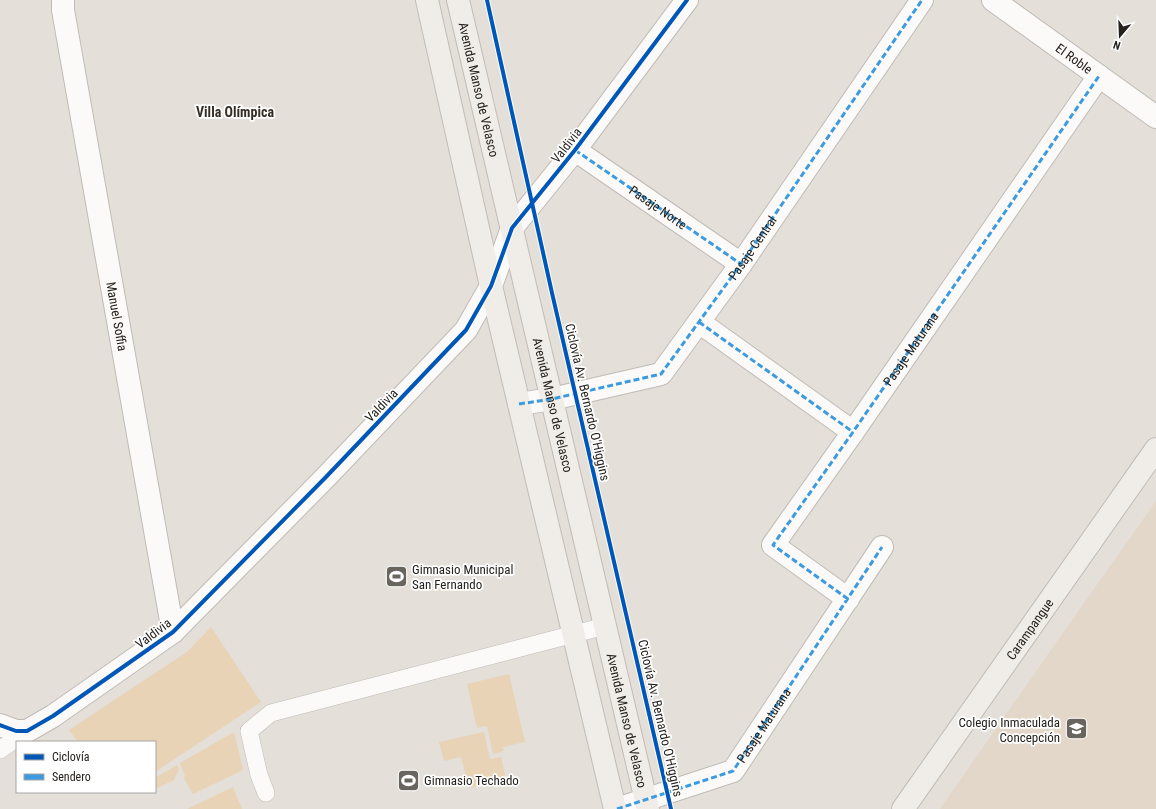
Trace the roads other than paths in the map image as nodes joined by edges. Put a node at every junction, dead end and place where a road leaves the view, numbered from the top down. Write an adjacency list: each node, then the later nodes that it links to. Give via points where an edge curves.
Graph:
1 (63, 0): 21 (street, Manuel Soffia)
2 (427, 0): 12 (main road)
3 (458, 0): 10 (main road, Avenida Manso de Velasco)
4 (687, 0): 9 (street, Valdivia)
5 (922, 0): 11 (street, Pasaje Central)
6 (993, 0): 7 (street, El Roble)
7 (1099, 76): 8 (street, El Roble); 16 (street, Pasaje Maturana)
8 (1156, 117)
9 (575, 150): 10 (street, Valdivia); 11 (street, Pasaje Norte)
10 (512, 228): 12 (street, Valdivia); 14 (main road, Avenida Manso de Velasco)
11 (741, 264): 13 (street, Pasaje Central)
12 (491, 286): 15 (main road); 21 (street, Valdivia, via 466,330)
13 (699, 322): 14 (street, Pasaje Central, via 661,374); 16 (street)
14 (552, 399): 15 (street, Pasaje Central); 20 (main road, Avenida Manso de Velasco)
15 (519, 404): 22 (main road)
16 (853, 432): 19 (street, Pasaje Maturana, via 773,545)
17 (1156, 449): 29 (main road, Carampangue)
18 (882, 547): 19 (street, Pasaje Maturana)
19 (848, 598): 27 (street, Pasaje Maturana, via 733,771)
20 (605, 626): 22 (lane); 27 (main road, Avenida Manso de Velasco)
21 (173, 632): 24 (street, Valdivia, via 53,716)
22 (574, 635): 26 (lane, via 271,713 249,731 258,775); 28 (main road)
23 (0, 725): 24 (street, via 16,731)
24 (27, 731): 25 (lane)
25 (0, 750)
26 (266, 793)
27 (647, 804): 28 (street, Pasaje Maturana)
28 (616, 809)
29 (903, 809)

